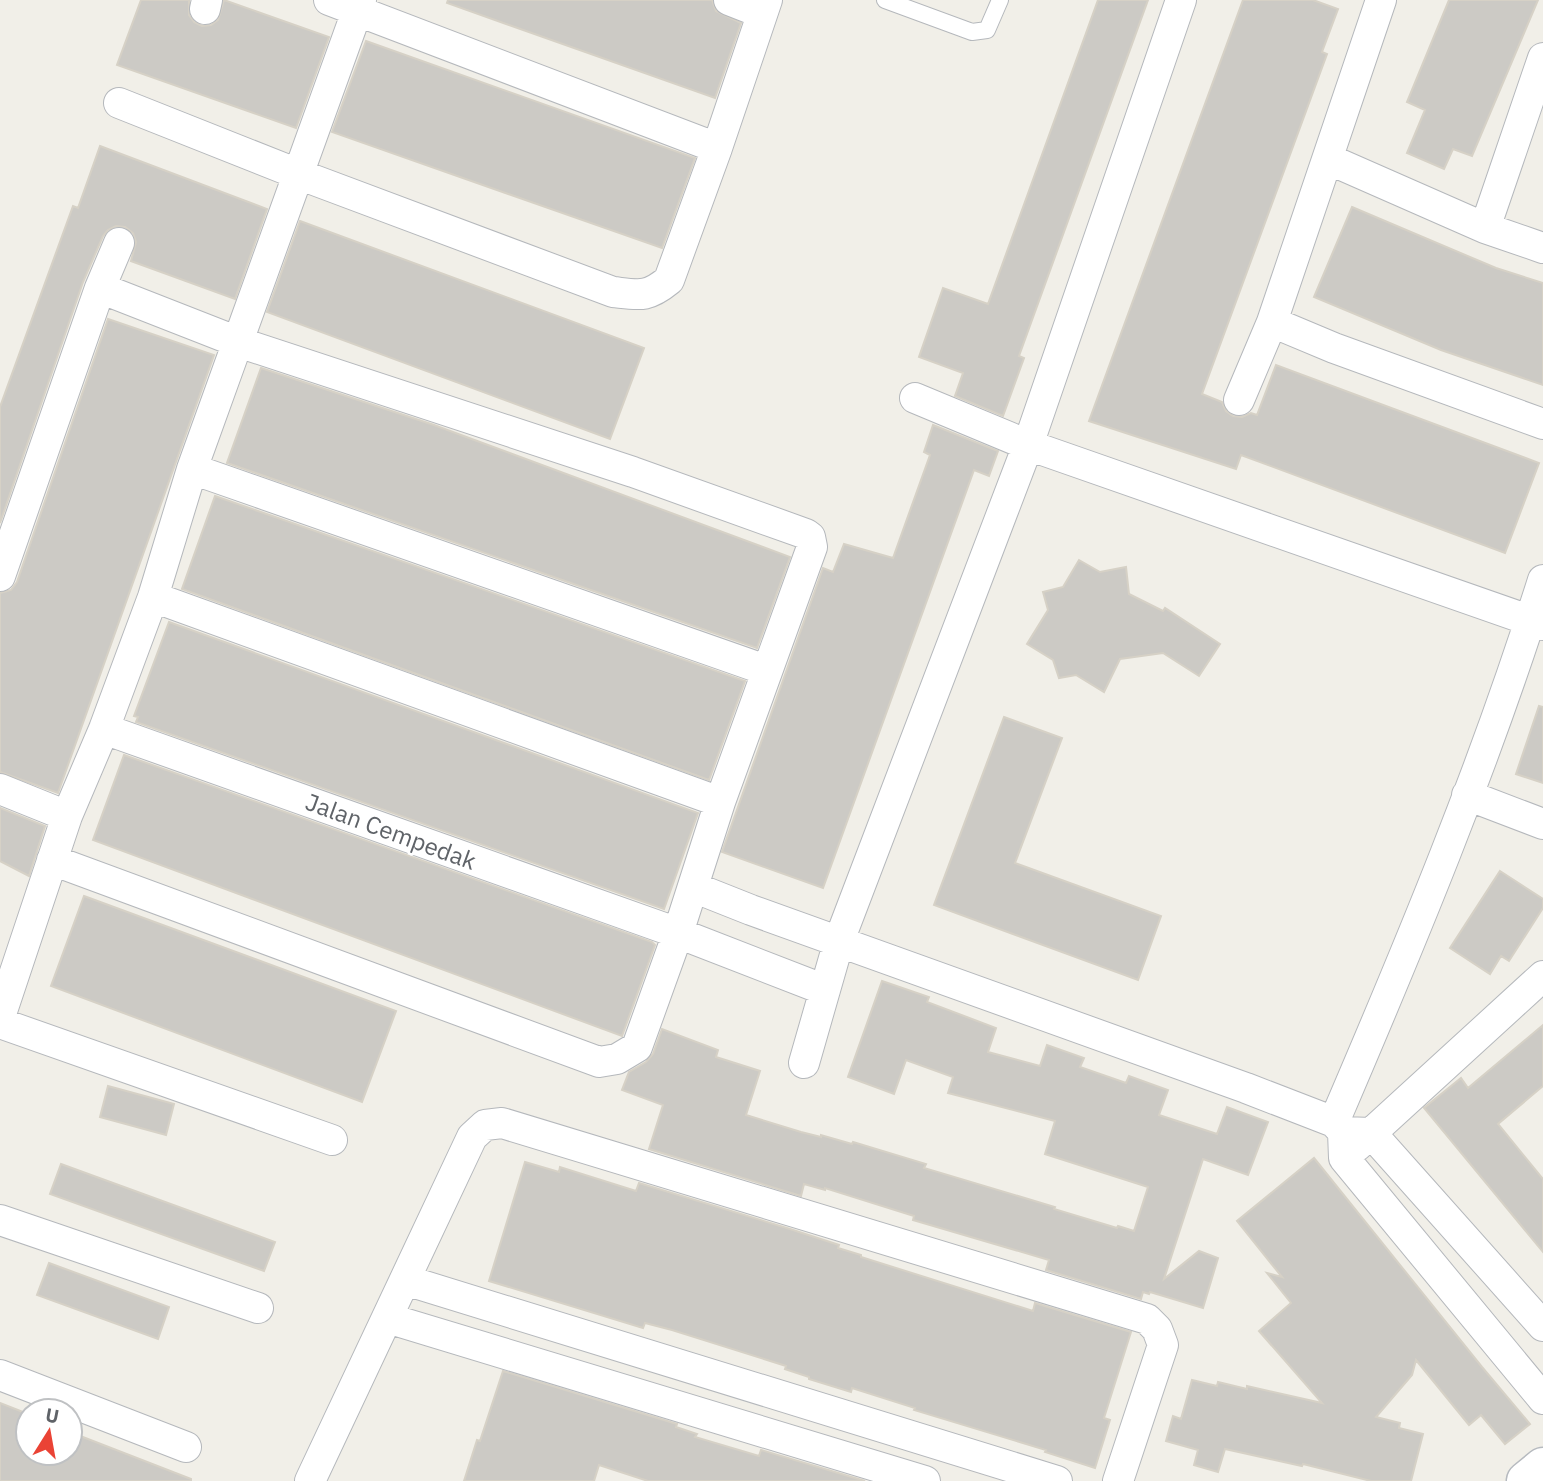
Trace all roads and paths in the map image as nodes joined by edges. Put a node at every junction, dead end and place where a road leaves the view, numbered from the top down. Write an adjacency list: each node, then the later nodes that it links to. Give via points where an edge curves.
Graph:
1 (328, 0): 7 (street)
2 (729, 0): 8 (street)
3 (885, 0): 4 (lane, via 980,32 987,30)
4 (1000, 0)
5 (1181, 0): 23 (street)
6 (1381, 0): 12 (street)
7 (359, 5): 11 (street); 13 (street)
8 (765, 6): 11 (street)
9 (1541, 70): 14 (street)
10 (119, 103): 13 (street)
11 (717, 148): 13 (street, via 669,280 654,292 639,295 613,292)
12 (1328, 159): 14 (street); 18 (street)
13 (298, 174): 19 (street)
14 (1485, 228): 16 (street)
15 (119, 243): 17 (street)
16 (1543, 248)
17 (100, 288): 19 (street); 25 (street)
18 (1272, 322): 21 (street); 22 (street)
19 (238, 342): 24 (street); 29 (street, via 633,471 806,534 812,547)
20 (915, 398): 23 (street)
21 (1239, 400)
22 (1543, 424)
23 (1028, 445): 28 (street); 39 (street)
24 (192, 469): 27 (street); 29 (street)
25 (0, 576)
26 (1543, 580): 28 (street)
27 (153, 597): 30 (street); 33 (street)
28 (1537, 623): 32 (street)
29 (766, 670): 33 (street)
30 (104, 729): 34 (street); 38 (street, Jalan Cempedak)
31 (0, 789): 34 (street)
32 (1467, 795): 35 (street); 45 (street, via 1378,1018)
33 (720, 802): 37 (street)
34 (67, 816): 36 (street)
35 (1543, 824)
36 (52, 860): 38 (street, via 599,1062 617,1059 637,1047); 42 (street)
37 (693, 887): 38 (street); 39 (street)
38 (678, 933): 41 (street, Jalan Cempedak)
39 (839, 942): 41 (street); 45 (street, via 1246,1088)
40 (1543, 976): 45 (street)
41 (825, 989): 44 (street)
42 (0, 1017)
43 (0, 1023): 46 (street)
44 (804, 1063)
45 (1348, 1136): 48 (street); 49 (street)
46 (332, 1140)
47 (0, 1220): 51 (street)
48 (1475, 1251): 49 (street); 53 (street)
49 (1441, 1273): 56 (street)
50 (405, 1280): 52 (street); 55 (street); 63 (street, via 472,1137 485,1125 502,1123 1147,1319 1157,1328 1163,1345)
51 (258, 1308)
52 (387, 1318): 57 (street); 60 (street)
53 (1543, 1326)
54 (0, 1375): 58 (street)
55 (751, 1387): 57 (street); 62 (street)
56 (1543, 1399)
57 (738, 1424): 61 (street)
58 (186, 1447)
59 (1543, 1467): 64 (street)
60 (310, 1481)
61 (925, 1481)
62 (1057, 1481)
63 (1118, 1481)
64 (1525, 1481)

